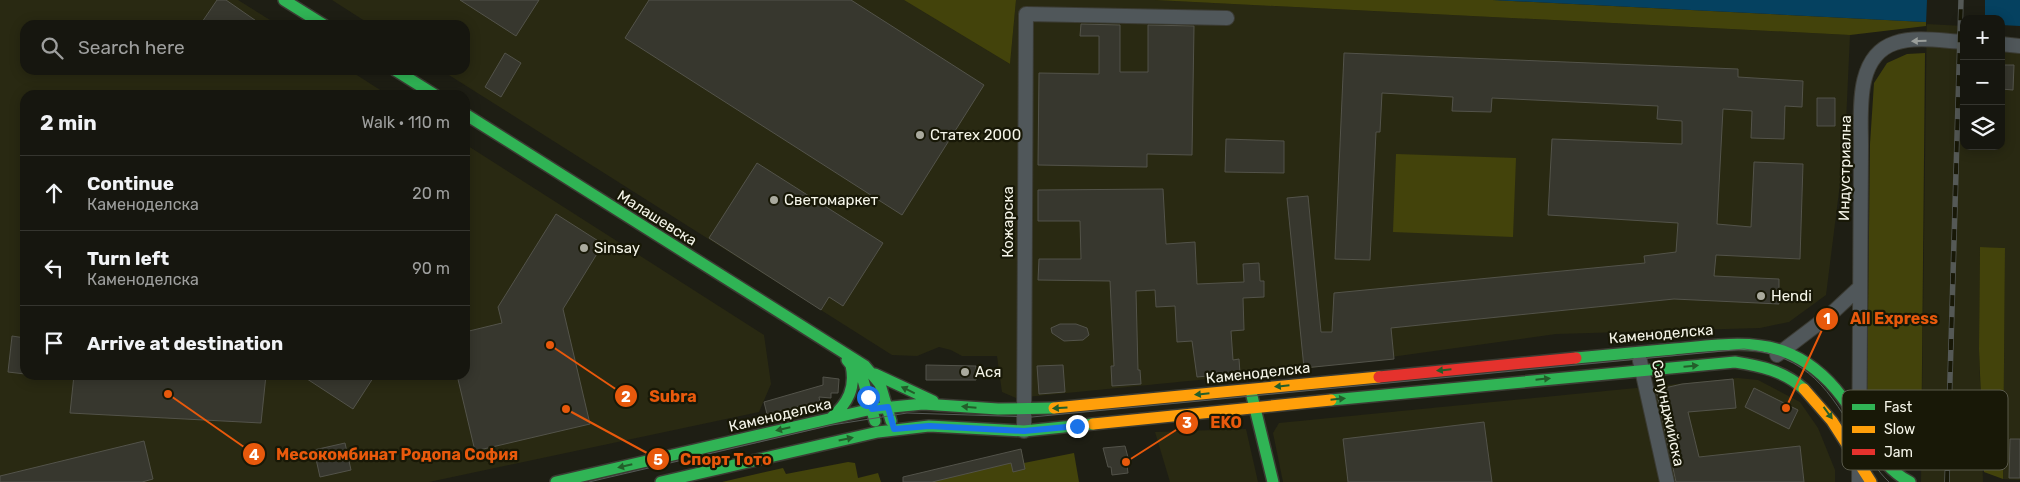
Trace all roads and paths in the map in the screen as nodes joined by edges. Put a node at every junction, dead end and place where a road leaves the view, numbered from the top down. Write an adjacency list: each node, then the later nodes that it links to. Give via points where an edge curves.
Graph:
1 (284, 0): 3 (street)
2 (1227, 18): 25 (street, Кожарска, via 1026,14)
3 (316, 20)
4 (1960, 42): 10 (street, Индустриална, one-way to 10, via 1916,40 1894,43 1876,53 1869,63 1862,96)
5 (2005, 44): 6 (street)
6 (2020, 46)
7 (403, 75): 8 (street)
8 (427, 90)
9 (470, 117): 11 (street, Малашевска)
10 (1860, 287): 13 (street); 19 (street, Индустриална)
11 (833, 346): 14 (street, Малашевска); 17 (street, Малашевска)
12 (1638, 351): 13 (street, Каменоделска, via 1726,344); 16 (street, Сапунджийска); 18 (street, Каменоделска, one-way to 18)
13 (1783, 351): 15 (street); 20 (street, Каменоделска, via 1831,382)
14 (850, 363): 24 (street, Малашевска, via 863,380); 26 (street, via 852,394 846,405)
15 (1762, 366): 16 (street, one-way to 15, via 1735,362); 30 (street, one-way to 30, via 1800,384 1820,402)
16 (1642, 370): 23 (street, one-way to 16); 36 (street, Сапунджийска)
17 (876, 374): 21 (street, Малашевска, one-way to 17); 22 (street)
18 (1250, 389): 23 (street); 25 (street, Каменоделска, one-way to 25)
19 (1858, 390)
20 (1842, 396)
21 (941, 405): 22 (street, Каменоделска); 25 (street, Каменоделска, one-way to 21)
22 (888, 407): 24 (street, Каменоделска); 27 (street)
23 (1255, 407): 28 (street); 35 (street)
24 (872, 409): 26 (street, Каменоделска); 29 (street, Малашевска)
25 (1024, 410): 28 (street, Кожарска)
26 (831, 418): 33 (street, Каменоделска, one-way to 33)
27 (894, 429): 28 (street, via 929,426); 29 (street)
28 (1024, 431)
29 (878, 432): 34 (street, one-way to 29)
30 (1842, 435)
31 (1863, 470): 37 (street)
32 (1890, 470): 38 (street, Каменоделска)
33 (556, 482)
34 (661, 482)
35 (1273, 482)
36 (1667, 482)
37 (1871, 482)
38 (1910, 482)

